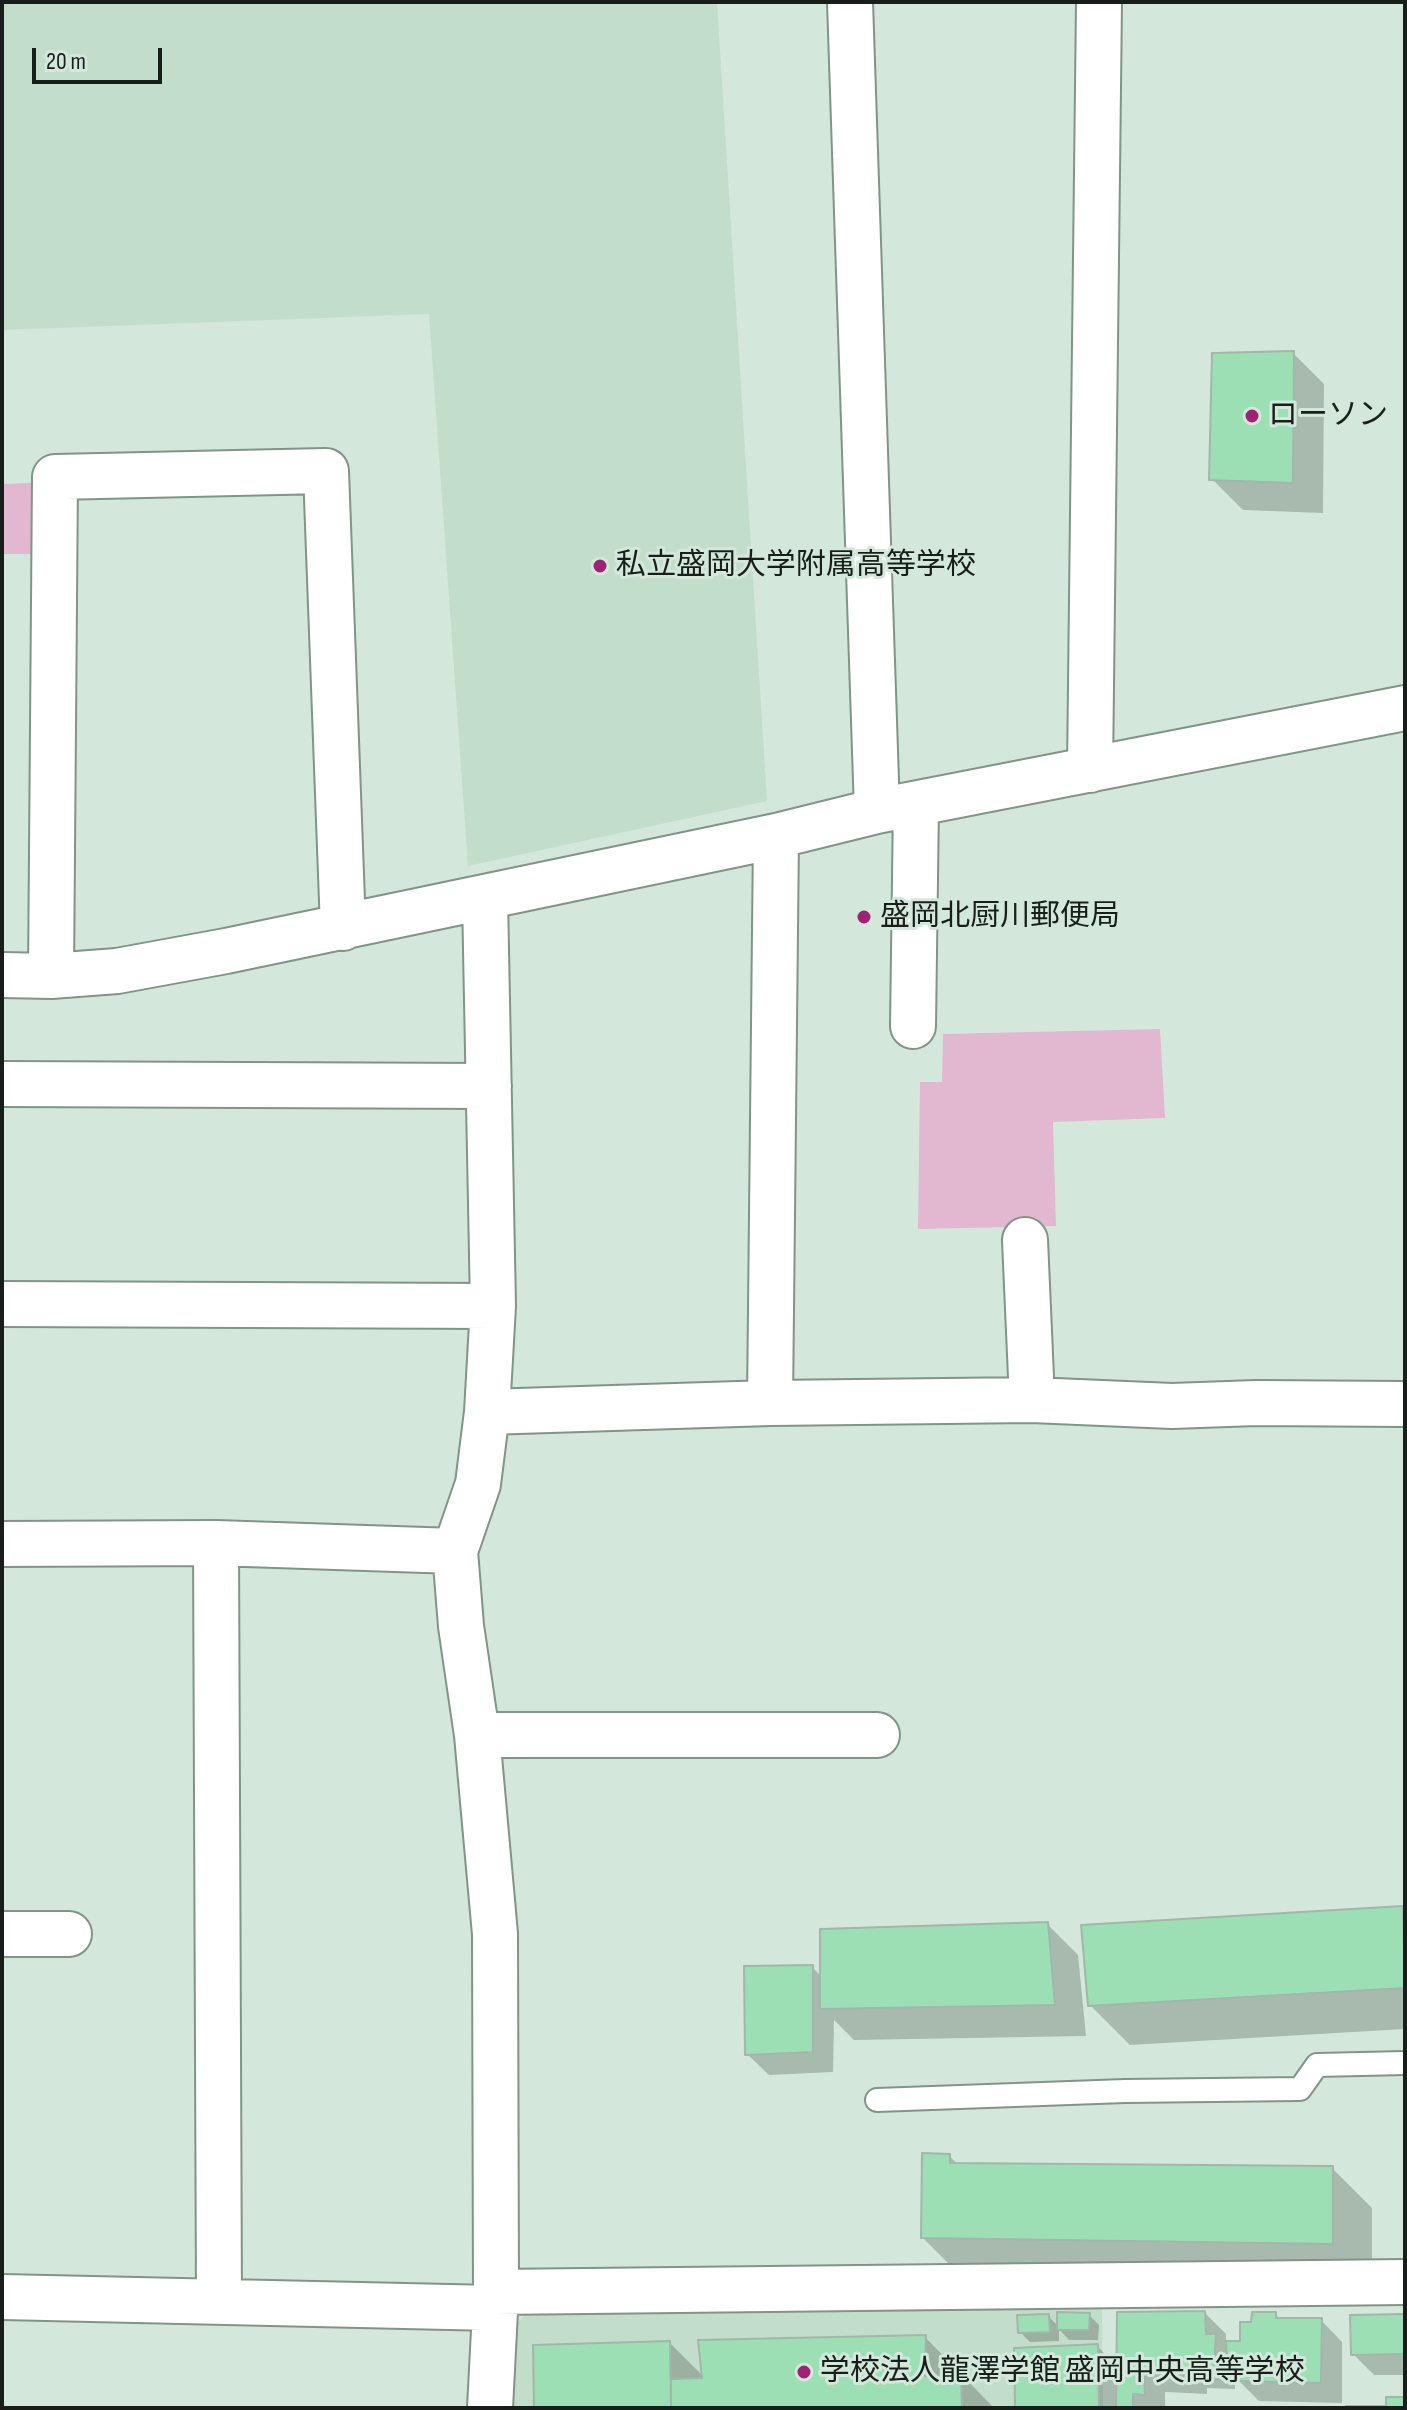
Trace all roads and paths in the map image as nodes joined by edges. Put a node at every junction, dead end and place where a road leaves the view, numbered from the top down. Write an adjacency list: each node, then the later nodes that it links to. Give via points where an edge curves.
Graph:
1 (850, 2): 5 (street)
2 (1099, 2): 4 (street)
3 (1405, 708): 4 (street)
4 (1090, 770): 5 (street)
5 (896, 808): 6 (street); 11 (street)
6 (776, 836): 7 (street); 18 (street)
7 (485, 898): 8 (street); 13 (street)
8 (343, 928): 10 (street, via 117,971); 10 (street, via 326,471 55,477)
9 (2, 975): 10 (street)
10 (51, 976)
11 (913, 1026)
12 (2, 1084): 13 (street)
13 (489, 1086): 16 (street)
14 (1025, 1240): 17 (street)
15 (2, 1304): 16 (street)
16 (493, 1306): 20 (street)
17 (1032, 1400): 18 (street); 19 (street, via 1172,1406)
18 (770, 1403): 20 (street)
19 (1405, 1404)
20 (487, 1412): 23 (street, via 478,1484)
21 (216, 1543): 22 (street); 23 (street); 32 (street)
22 (2, 1544)
23 (455, 1551): 24 (street)
24 (477, 1735): 25 (street); 33 (street, via 495,1934)
25 (877, 1735)
26 (2, 1934): 27 (street)
27 (69, 1934)
28 (1405, 2063): 29 (lane, via 1317,2065 1300,2089)
29 (877, 2100)
30 (1405, 2282): 33 (street)
31 (2, 2297): 32 (street)
32 (219, 2300): 33 (street)
33 (495, 2300): 34 (street)
34 (490, 2408)

